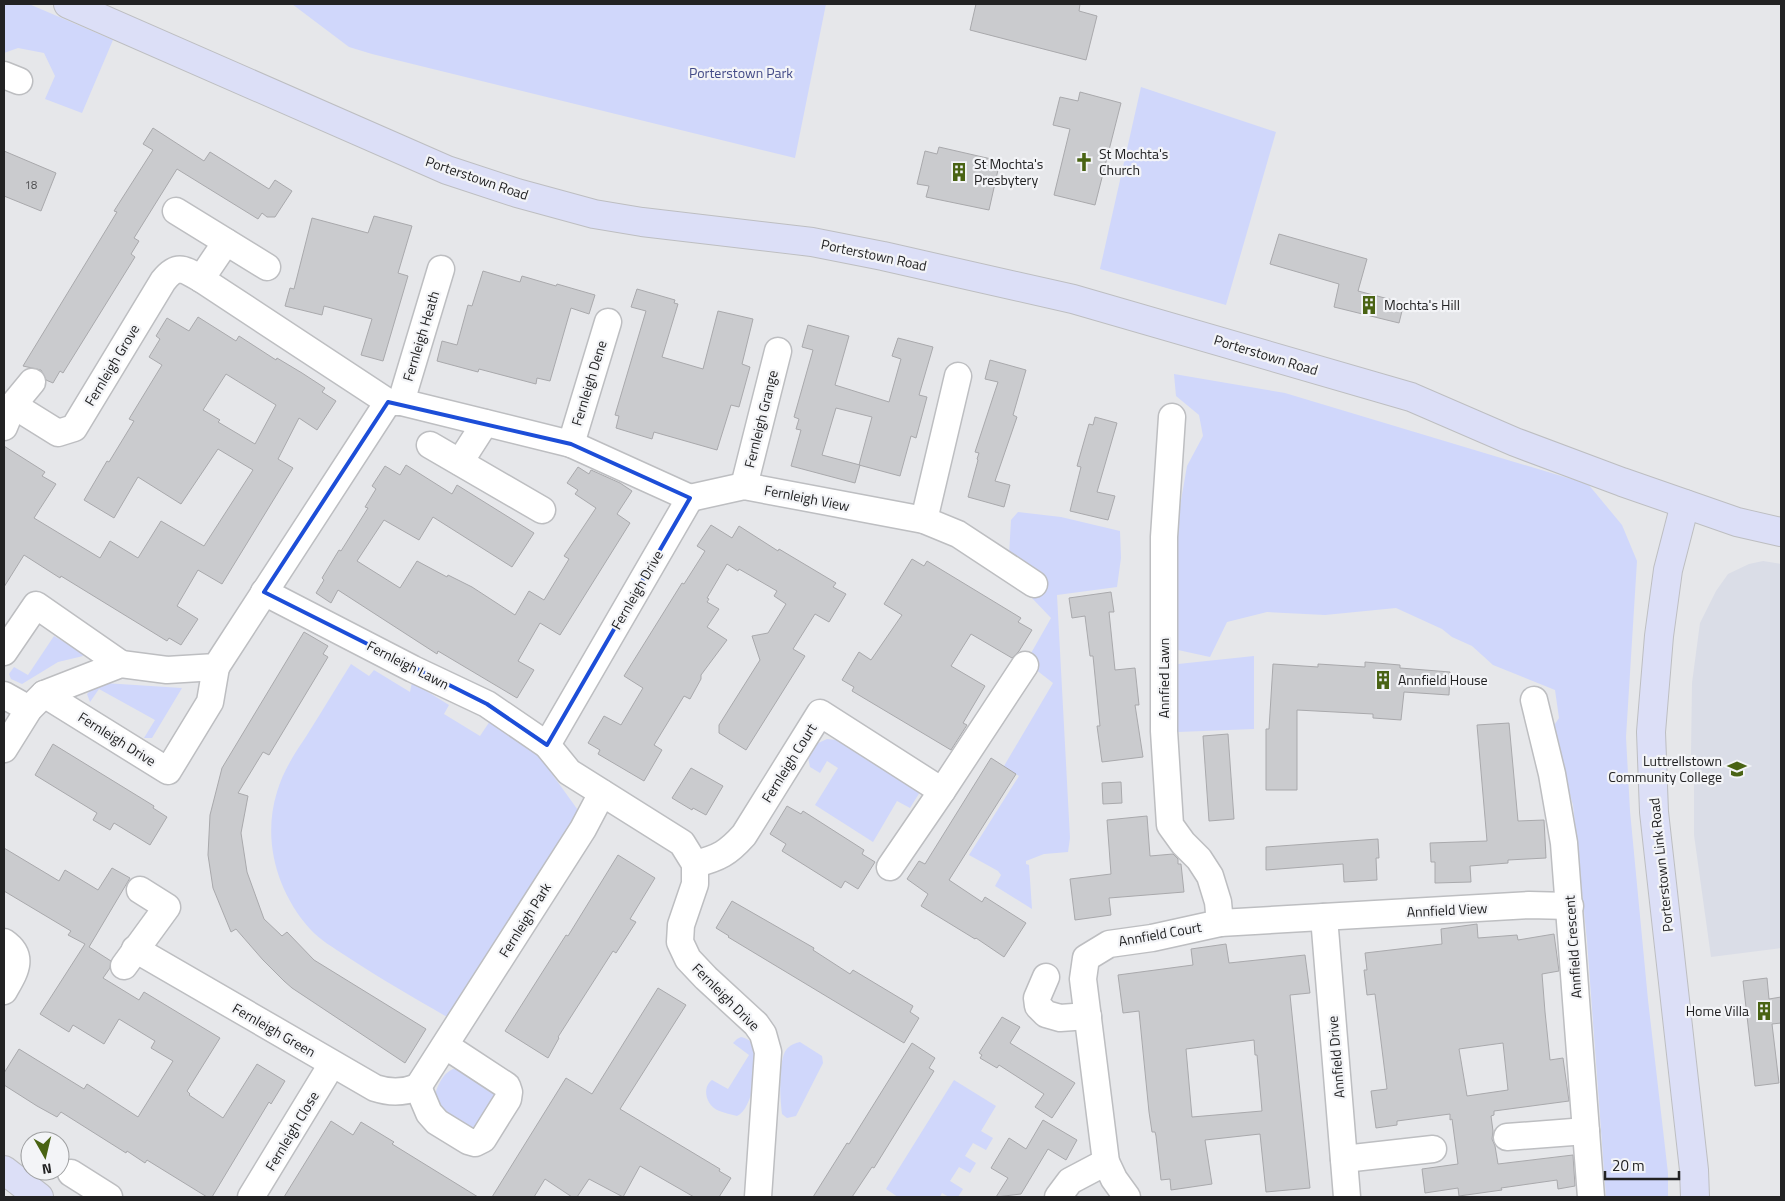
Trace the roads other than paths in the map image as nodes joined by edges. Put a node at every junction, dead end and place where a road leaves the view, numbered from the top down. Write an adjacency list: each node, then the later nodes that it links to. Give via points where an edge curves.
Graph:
1 (68, 4): 20 (street, Porterstown Road, via 447,170 517,193 594,214 642,222 812,242 1073,299 1411,397 1515,442)
2 (176, 211): 3 (street)
3 (226, 242): 4 (street); 6 (street)
4 (267, 267)
5 (442, 269): 11 (street, Fernleigh Heath)
6 (202, 279): 11 (street, Fernleigh Grove); 12 (street, Fernleigh Grove, via 185,270 176,269 169,274 74,428 58,433)
7 (608, 322): 15 (street, Fernleigh Dene)
8 (778, 351): 18 (street, Fernleigh Grange)
9 (958, 376): 22 (street)
10 (32, 382): 12 (street, Fernleigh Grove)
11 (395, 402): 14 (street); 25 (street, Fernleigh Drive)
12 (8, 416)
13 (1172, 417): 42 (street, Annfied Lawn, via 1164,537 1164,730 1170,825 1210,876)
14 (485, 423): 15 (street); 17 (street)
15 (571, 444): 19 (street)
16 (430, 445): 17 (street)
17 (460, 462): 21 (street)
18 (744, 486): 19 (street, Fernleigh View); 22 (street, Fernleigh View)
19 (690, 498): 33 (street, Fernleigh Drive)
20 (1685, 504): 23 (street, Porterstown Road, via 1737,522); 65 (street, Porterstown Link Road, via 1668,570 1651,732 1654,812)
21 (542, 510)
22 (924, 520): 24 (street, Fernleigh View, via 958,534)
23 (1781, 532)
24 (1034, 584)
25 (264, 592): 29 (street, Fernleigh Drive); 33 (street, Fernleigh Lawn, via 487,704)
26 (4, 652): 27 (street, via 36,605)
27 (121, 664): 29 (street, via 166,670); 32 (street)
28 (1025, 665): 35 (street)
29 (216, 667): 32 (street, Fernleigh Drive, via 210,702 168,771)
30 (4, 695): 32 (street)
31 (1534, 700): 40 (street, Annfield Crescent, via 1563,834)
32 (36, 701): 34 (street)
33 (547, 745): 36 (street, via 569,772)
34 (4, 749)
35 (942, 791): 37 (street, Fernleigh Court, via 820,714 744,835 728,852); 38 (street)
36 (602, 793): 37 (street, via 682,843); 47 (street, Fernleigh Park, via 583,829)
37 (695, 864): 60 (street, Fernleigh Drive, via 695,884 681,925 680,942 688,959 756,1024 768,1052)
38 (890, 867)
39 (140, 890): 48 (street, Fernleigh Green, via 167,907 130,958)
40 (1570, 906): 41 (street, Annfield View, via 1529,905); 50 (street, Annfield Crescent)
41 (1324, 917): 42 (street, Annfield Court); 53 (street, Annfield Drive)
42 (1220, 923): 46 (street, Annfield Court, via 1109,944 1086,958 1083,979)
43 (4, 942): 45 (street, via 17,957 16,967)
44 (1046, 978): 46 (street, via 1037,998 1038,1006 1046,1014 1060,1018)
45 (4, 991)
46 (1088, 1016): 54 (street, Annfield Court)
47 (446, 1046): 49 (street, Fernleigh Park); 49 (street, via 507,1086 508,1099 483,1139 475,1143 468,1141 436,1122)
48 (332, 1064): 49 (street, Fernleigh Green, via 385,1091 408,1091); 59 (street, Fernleigh Close)
49 (418, 1087)
50 (1586, 1131): 51 (street); 64 (street, Annfield Crescent)
51 (1506, 1137)
52 (1433, 1149): 53 (street)
53 (1344, 1159): 63 (street, Annfield Drive)
54 (1106, 1162): 61 (street, via 1070,1181); 62 (street, Annfield Court)
55 (4, 1170): 57 (street)
56 (71, 1173): 58 (street)
57 (39, 1197)
58 (109, 1197)
59 (251, 1197)
60 (758, 1197)
61 (1058, 1197)
62 (1127, 1197)
63 (1348, 1197)
64 (1591, 1197)
65 (1695, 1197)

